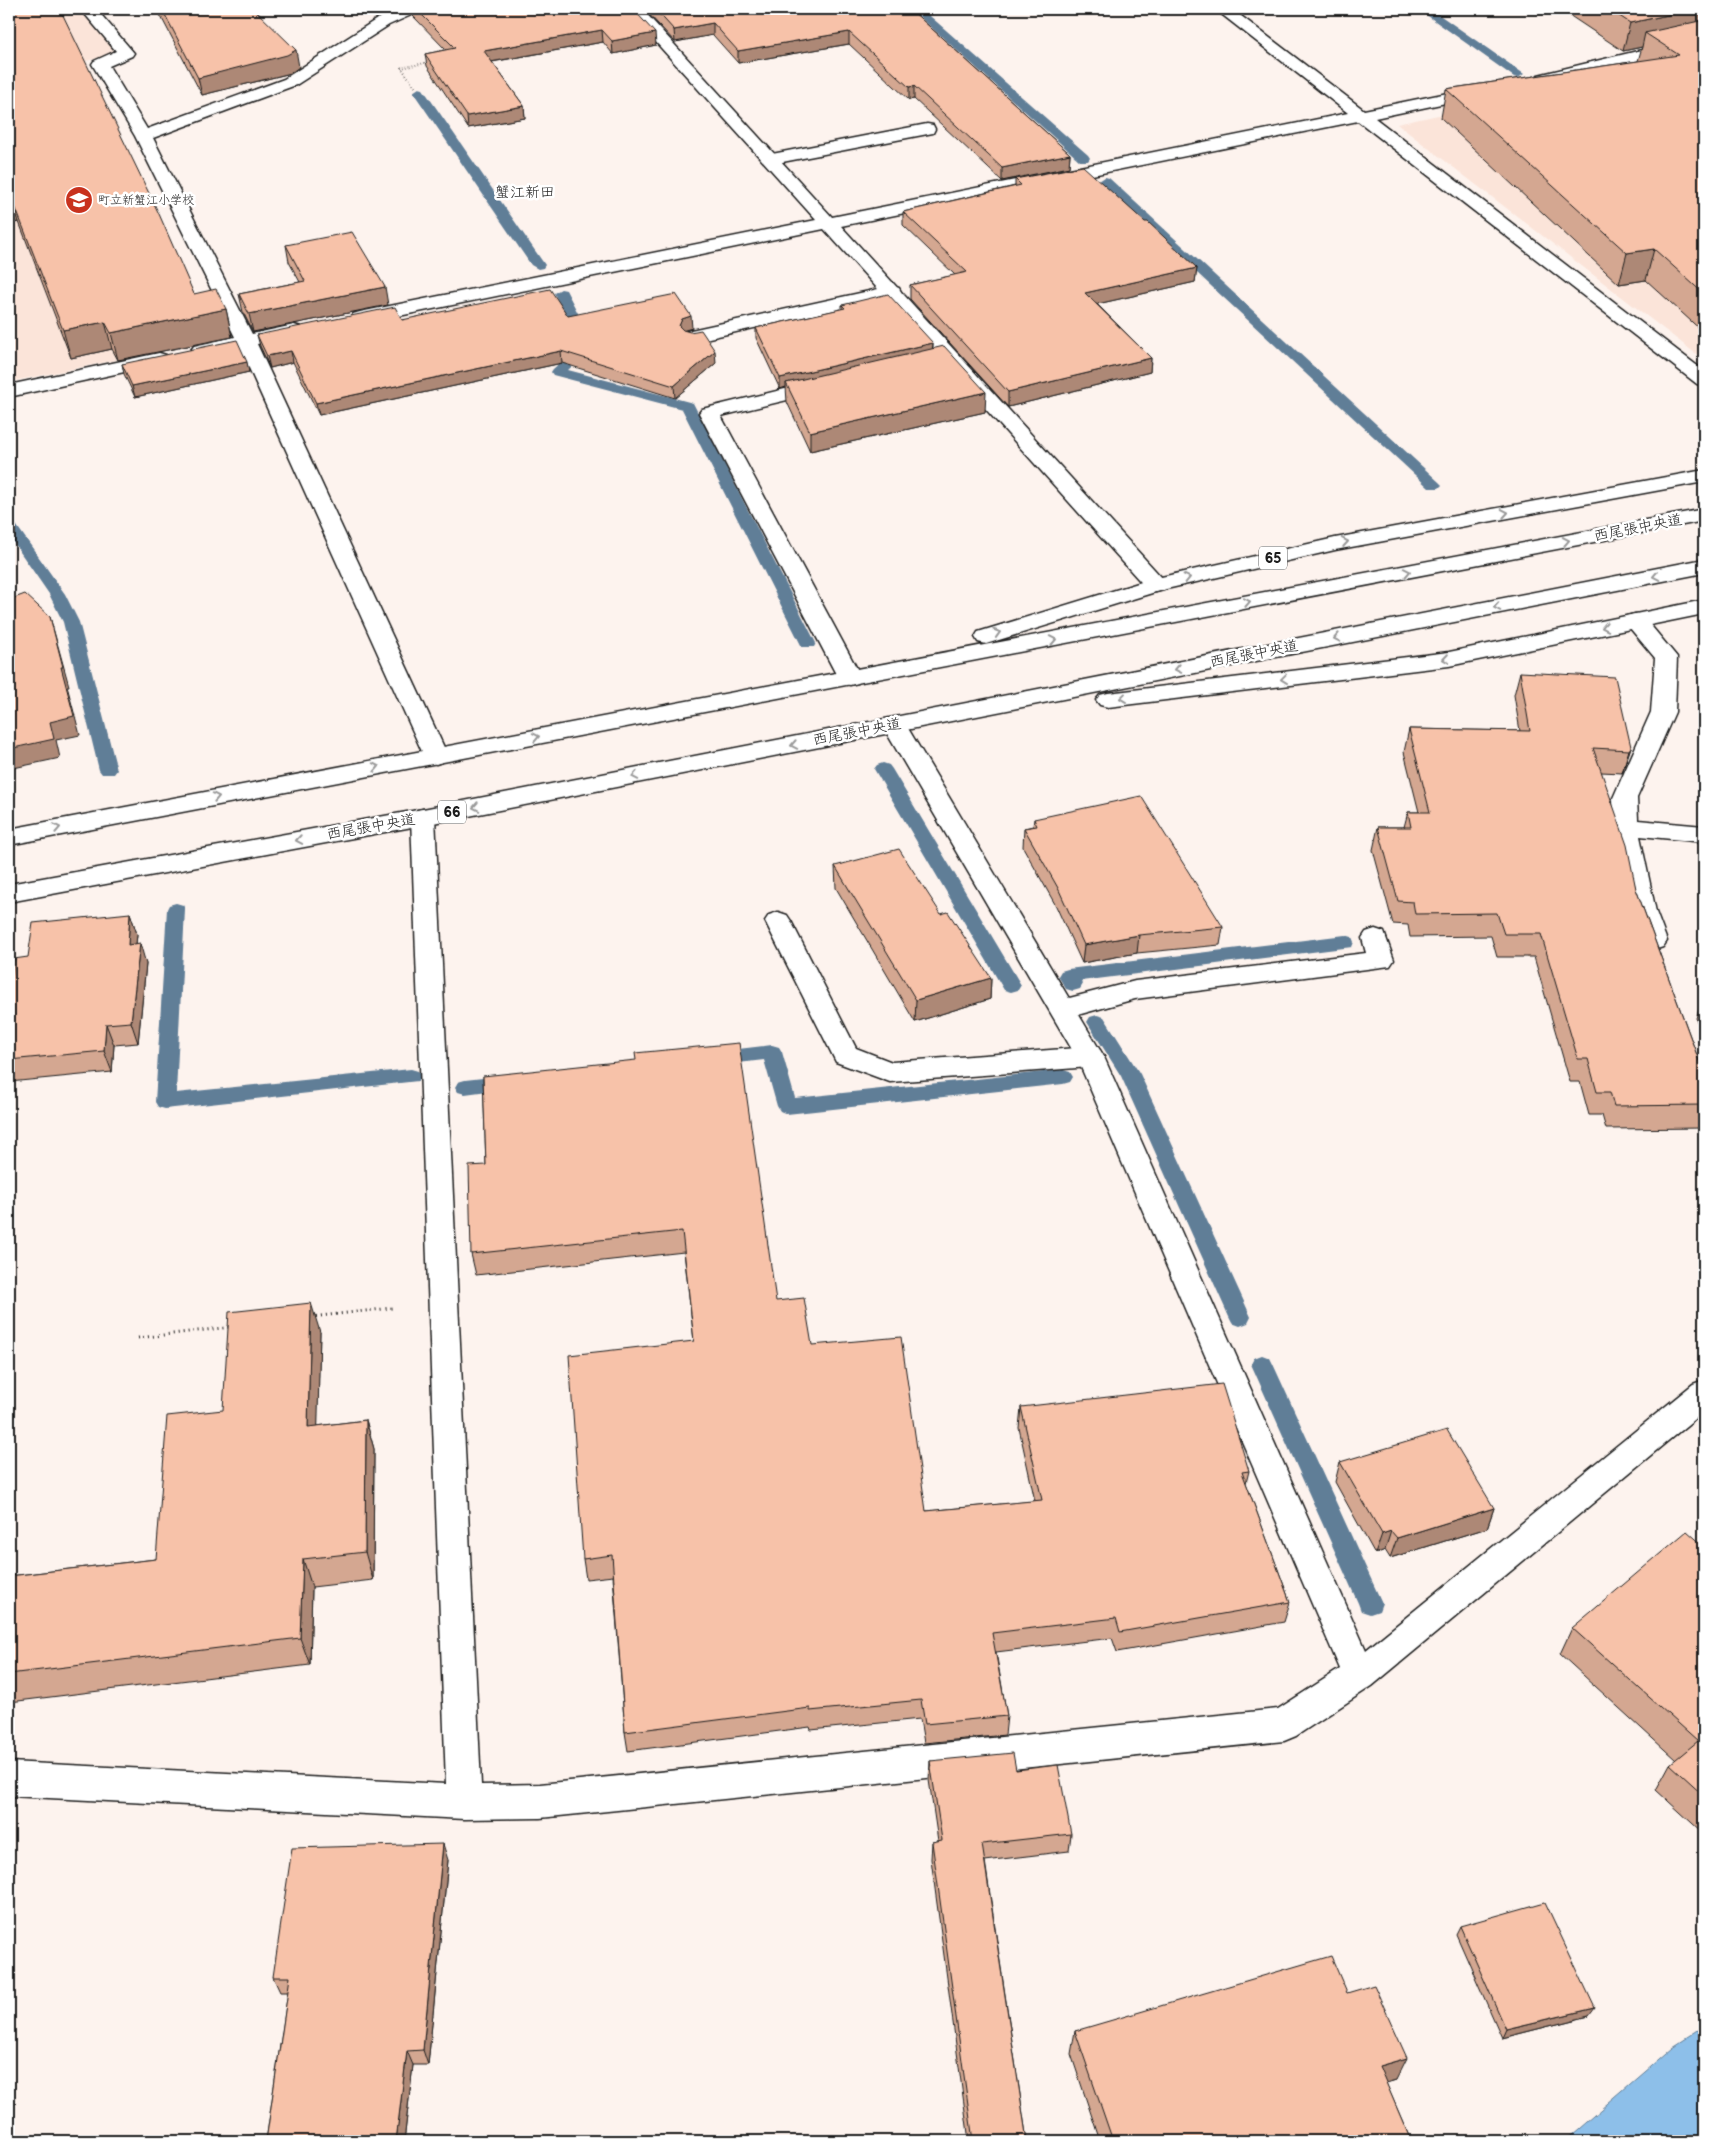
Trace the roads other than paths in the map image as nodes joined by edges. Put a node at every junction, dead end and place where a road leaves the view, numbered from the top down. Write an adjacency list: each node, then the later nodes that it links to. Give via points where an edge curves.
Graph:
1 (413, 9): 10 (street, via 383,22 290,82)
2 (634, 9): 11 (street)
3 (1223, 9): 8 (street)
4 (92, 13): 10 (street, via 126,53 100,64)
5 (1704, 40): 6 (street)
6 (1531, 80)
7 (1494, 88): 8 (street)
8 (1363, 116): 12 (street); 18 (street)
9 (927, 129): 11 (street)
10 (143, 136): 17 (street)
11 (772, 159): 12 (street)
12 (830, 223): 13 (street); 14 (street)
13 (892, 292): 16 (street); 24 (street, via 940,358)
14 (343, 321)
15 (314, 327): 17 (street)
16 (691, 336)
17 (246, 341): 20 (street); 29 (street)
18 (1704, 380)
19 (844, 381): 27 (street, via 709,413)
20 (9, 391)
21 (1704, 476): 24 (street, 65, one-way to 21, via 1335,544)
22 (1704, 515): 27 (street, 西尾張中央道, one-way to 22)
23 (1704, 566): 28 (street, 西尾張中央道, one-way to 28)
24 (1156, 585): 27 (street, 65, one-way to 24)
25 (1704, 608): 26 (street)
26 (1634, 621): 28 (street, one-way to 28, via 1449,659); 31 (street, via 1666,657 1664,712 1625,798)
27 (850, 678): 29 (street, 西尾張中央道, one-way to 27)
28 (894, 725): 30 (street, 西尾張中央道 / 66, one-way to 30); 38 (street)
29 (436, 756): 33 (street, 西尾張中央道, one-way to 29)
30 (423, 817): 34 (street, 西尾張中央道 / 66, one-way to 34); 43 (street)
31 (1626, 827): 32 (street); 37 (street, via 1643,912)
32 (1704, 834)
33 (9, 837)
34 (9, 892)
35 (778, 921): 39 (street, via 846,1055 890,1072)
36 (1375, 938): 38 (street, via 1380,960 1135,990)
37 (1662, 966)
38 (1063, 1009): 39 (street)
39 (1090, 1056): 41 (street)
40 (1704, 1393): 41 (street)
41 (1360, 1675): 43 (street, via 1284,1725 540,1801)
42 (9, 1779): 43 (street)
43 (464, 1802)

